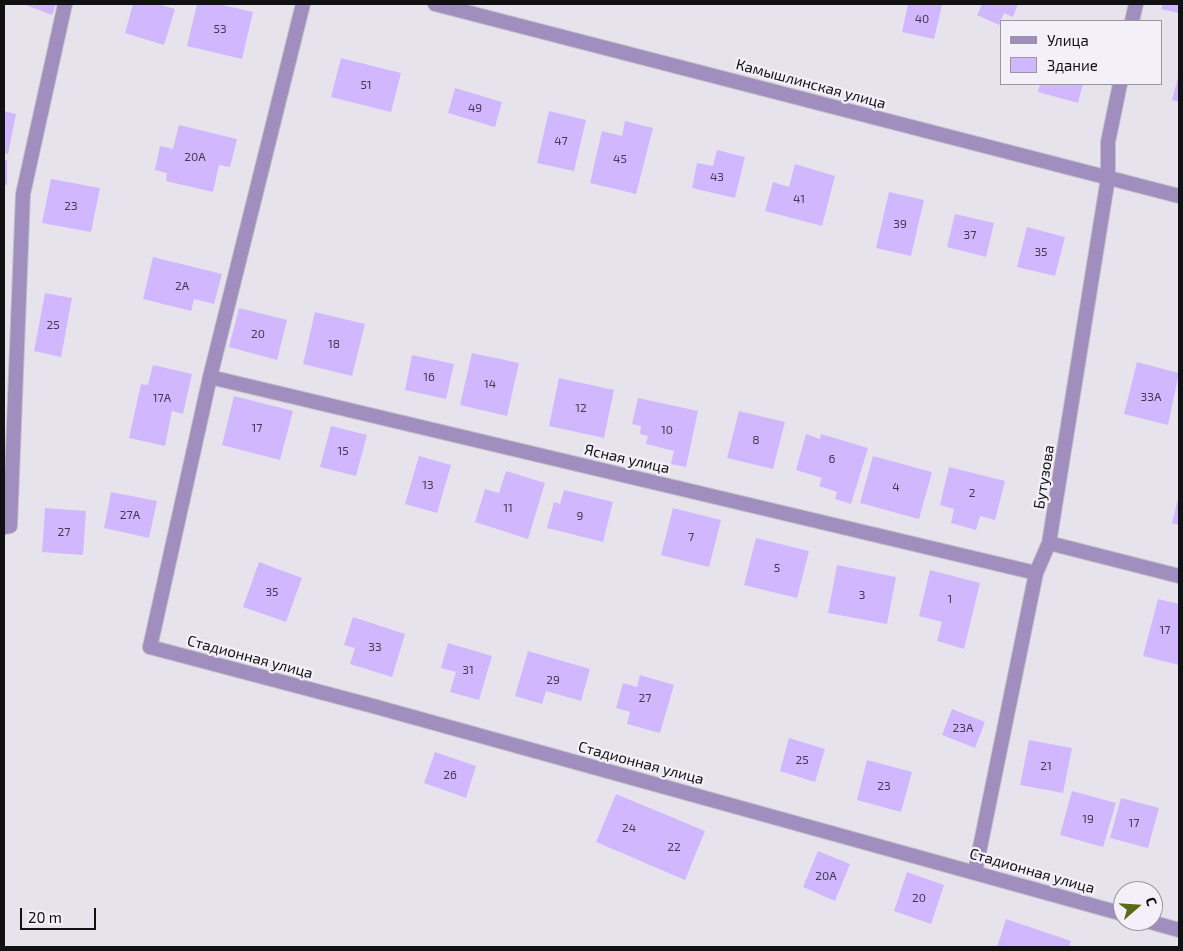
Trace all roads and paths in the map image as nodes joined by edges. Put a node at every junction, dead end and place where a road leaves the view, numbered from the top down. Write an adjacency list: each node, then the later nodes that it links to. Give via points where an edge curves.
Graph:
1 (64, 4): 10 (street, via 22,194 10,526)
2 (303, 4): 9 (street)
3 (436, 4): 7 (street, Камышлинская улица)
4 (1136, 4): 5 (street)
5 (1132, 20)
6 (1120, 85): 7 (street, Бутузова, via 1108,142)
7 (1108, 178): 8 (street, Камышлинская улица); 11 (street, Бутузова)
8 (1179, 196)
9 (210, 377): 12 (street, Ясная улица); 14 (street, Стадионная улица, via 150,647)
10 (4, 527)
11 (1049, 543): 12 (street, Бутузова); 13 (street)
12 (1036, 573): 14 (street, Бутузова)
13 (1179, 576)
14 (975, 872): 15 (street, Стадионная улица)
15 (1113, 911)
16 (1163, 926): 17 (street)
17 (1179, 930)

